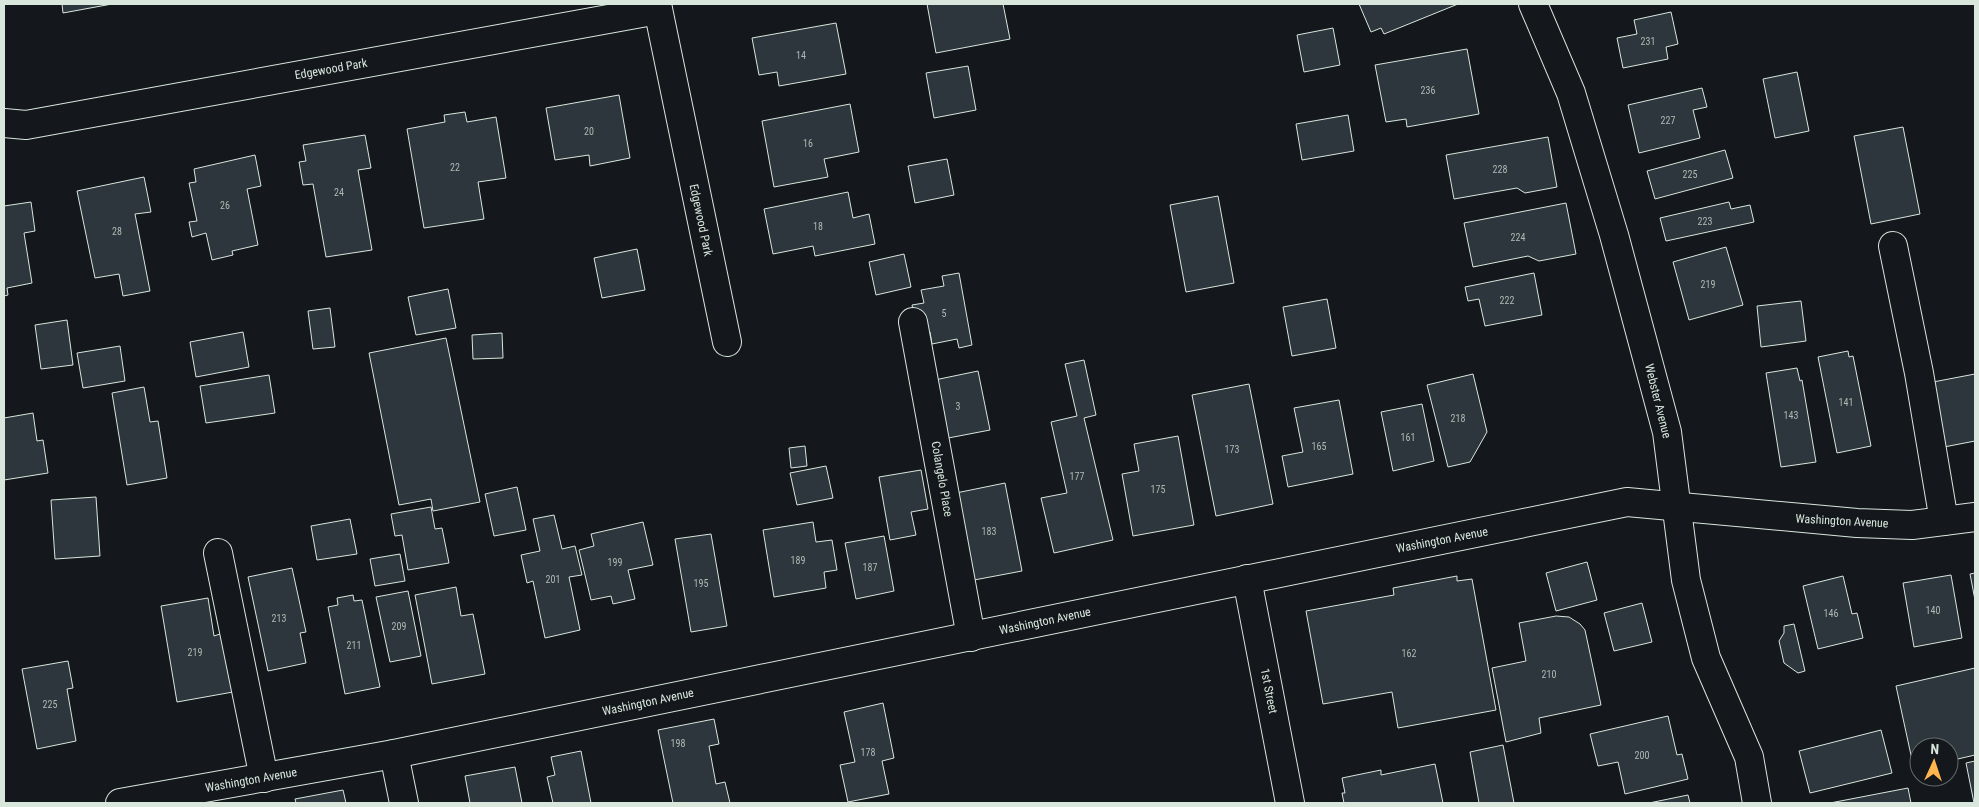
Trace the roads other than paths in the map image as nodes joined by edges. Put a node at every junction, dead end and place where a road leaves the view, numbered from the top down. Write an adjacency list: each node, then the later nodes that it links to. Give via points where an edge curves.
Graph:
1 (1533, 4): 7 (street, Webster Avenue, via 1572,93 1614,235 1667,432)
2 (657, 7): 3 (street, Edgewood Park, via 26,125); 6 (street, Edgewood Park)
3 (4, 123)
4 (1893, 246): 9 (street)
5 (912, 322): 12 (street, Colangelo Place)
6 (727, 342)
7 (1677, 507): 9 (street, Washington Avenue, via 1858,523 1912,525); 11 (street, Washington Avenue, via 1627,502); 18 (street, Webster Avenue, via 1686,580 1706,658 1749,756)
8 (1975, 517): 9 (street, Washington Avenue)
9 (1944, 521)
10 (218, 553): 14 (street)
11 (1247, 579): 12 (street, Washington Avenue); 17 (street, 1st Street)
12 (970, 636): 13 (street, Washington Avenue)
13 (394, 754): 14 (street, Washington Avenue); 16 (street)
14 (264, 778): 15 (street, Washington Avenue)
15 (120, 803)
16 (404, 803)
17 (1290, 803)
18 (1757, 803)

